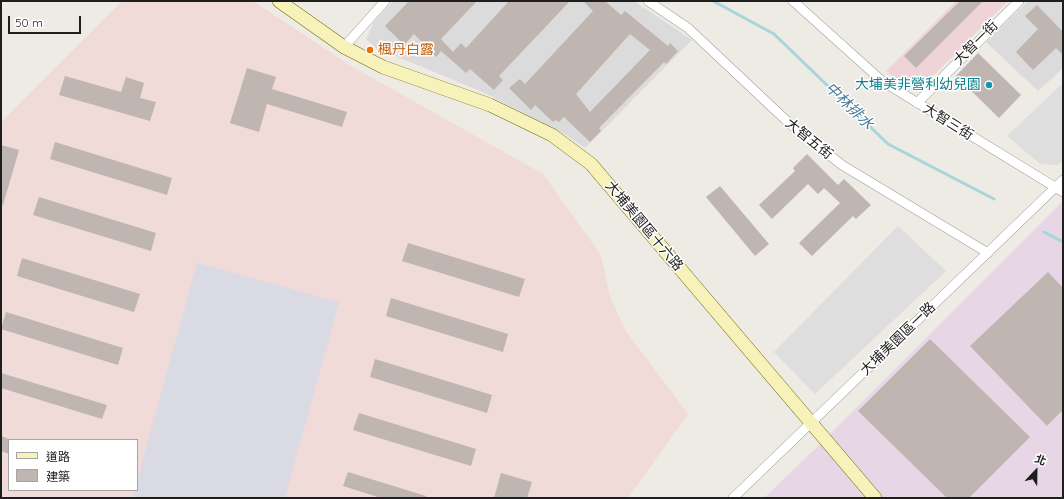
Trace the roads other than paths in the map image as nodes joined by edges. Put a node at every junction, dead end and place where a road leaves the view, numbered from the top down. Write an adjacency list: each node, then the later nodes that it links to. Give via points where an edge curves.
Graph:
1 (279, 1): 6 (street, 大埔美園區十六路)
2 (385, 1): 6 (street)
3 (648, 1): 10 (street, 大智五街, via 688,28 790,124 842,165)
4 (793, 1): 7 (street, 大智三街, via 882,81)
5 (1018, 1): 7 (street, 大智一街)
6 (344, 47): 11 (street, 大埔美園區十六路, via 383,67 490,105 552,135 576,151 591,164)
7 (917, 103): 9 (street, 大智三街)
8 (1063, 180): 9 (street, 大埔美園區一路)
9 (1059, 190): 10 (street, 大埔美園區一路)
10 (988, 253): 11 (street, 大埔美園區一路)
11 (810, 423): 12 (street, 大埔美園區一路); 13 (street, 大埔美園區十六路)
12 (733, 498)
13 (875, 498)

